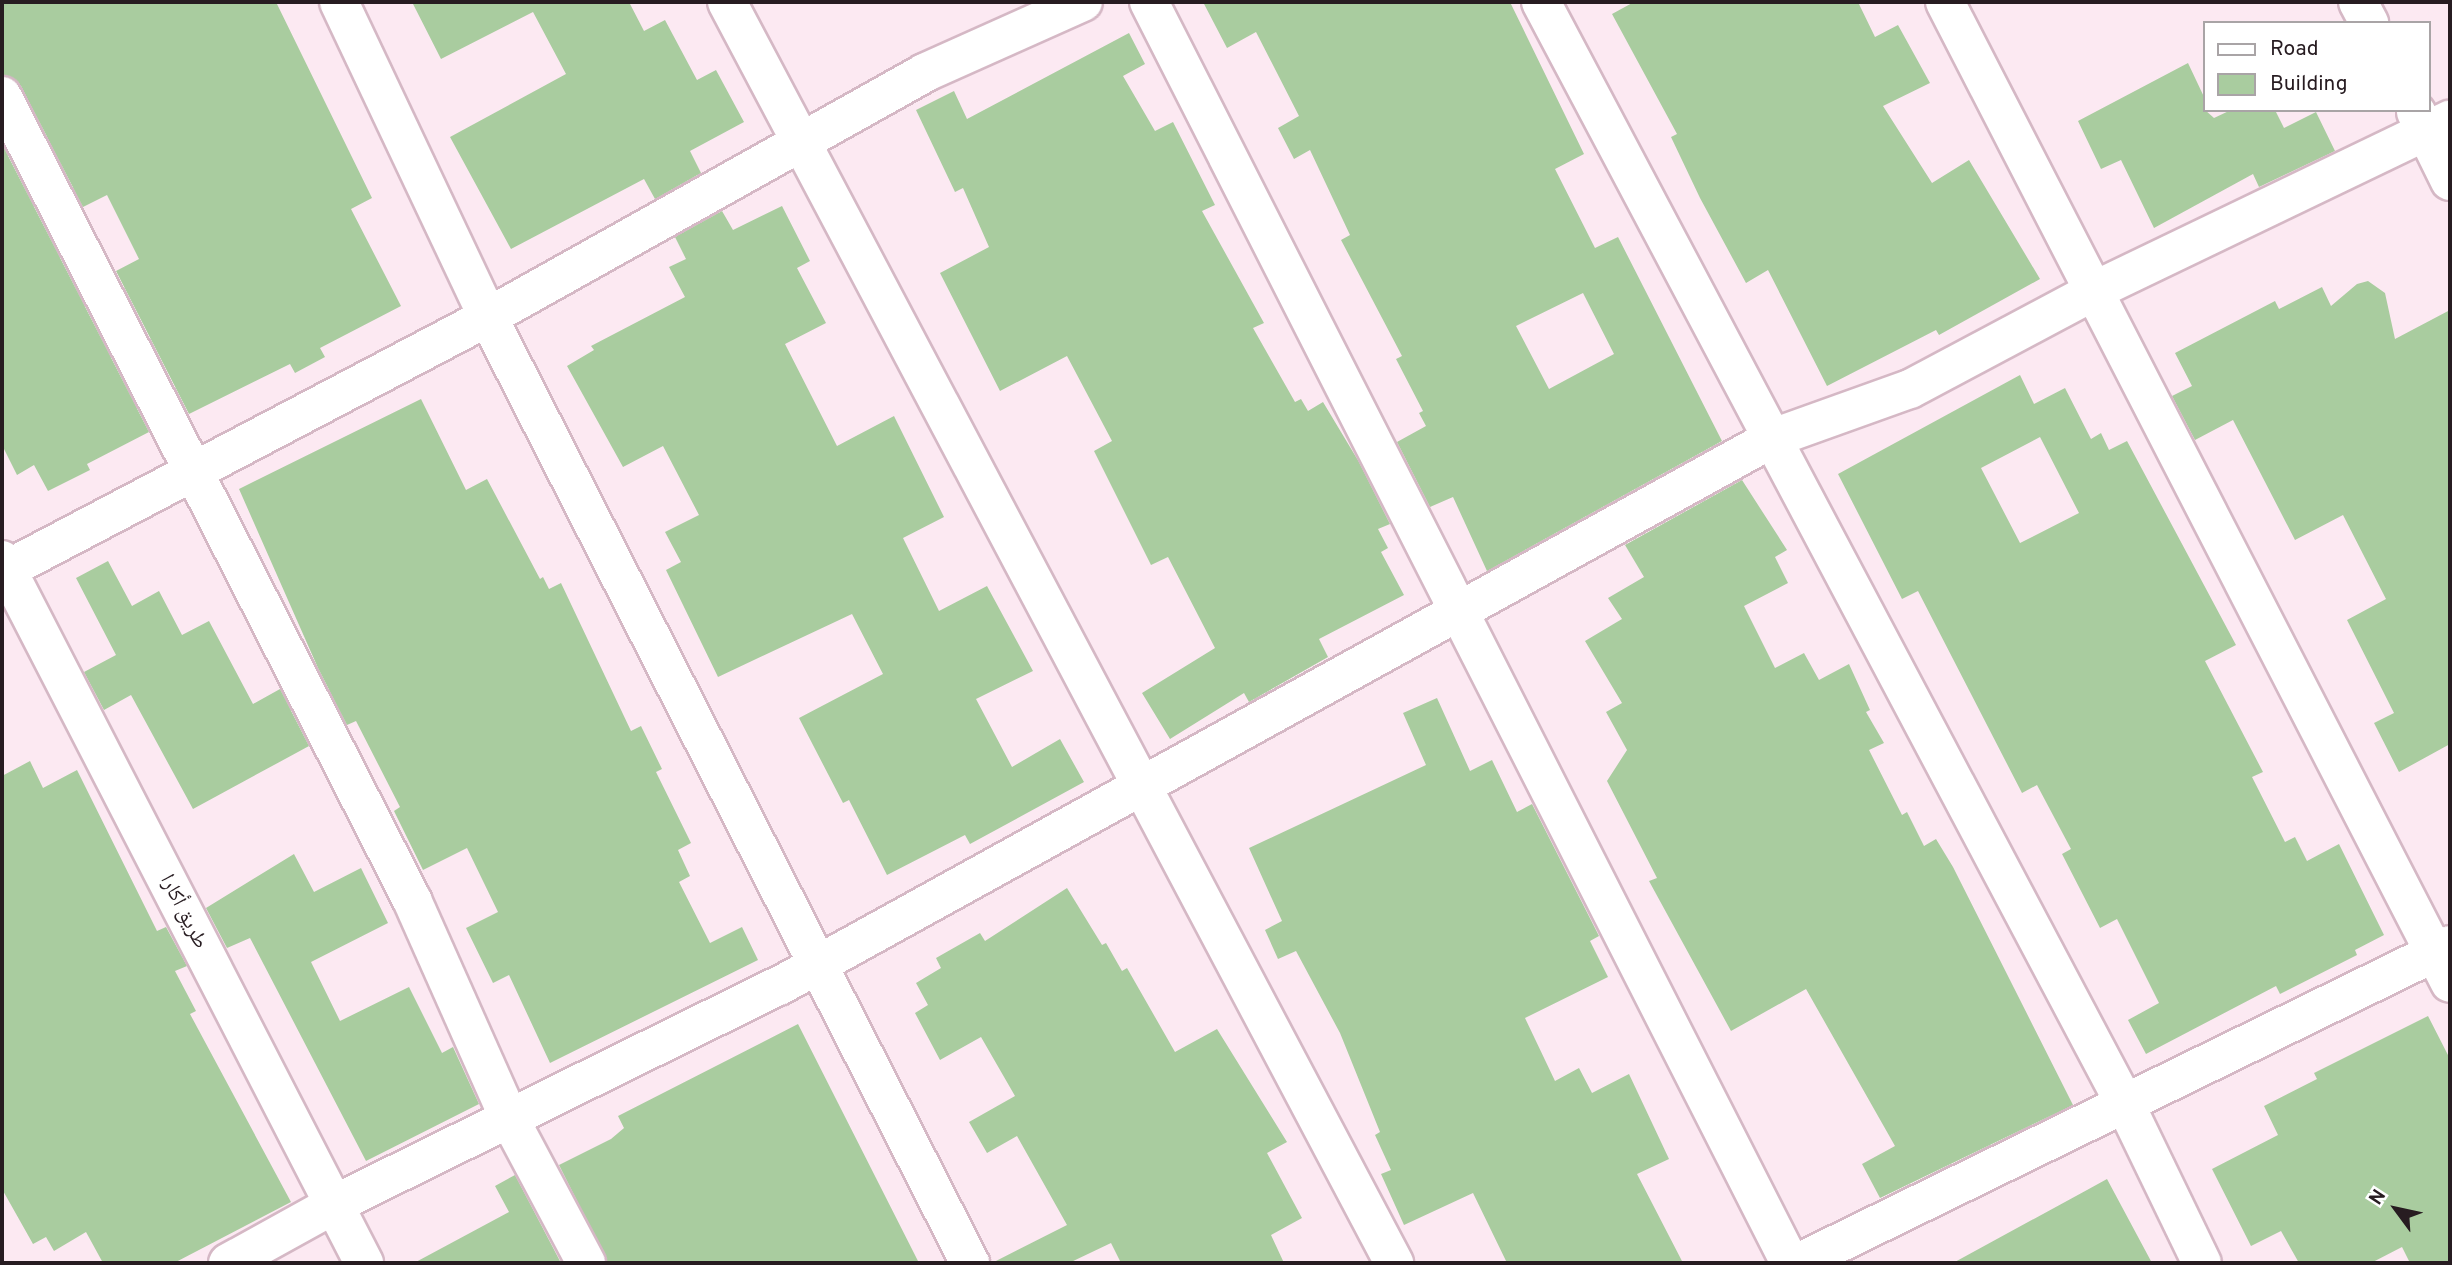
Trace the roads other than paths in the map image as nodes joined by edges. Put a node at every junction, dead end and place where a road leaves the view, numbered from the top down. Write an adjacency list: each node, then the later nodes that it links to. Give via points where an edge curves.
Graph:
1 (339, 2): 14 (street)
2 (727, 2): 11 (street)
3 (1083, 2): 11 (street, via 924,73)
4 (1149, 2): 18 (street)
5 (1541, 2): 15 (street)
6 (1945, 2): 13 (street)
7 (2358, 2): 8 (street)
8 (2368, 21)
9 (2, 96): 16 (street)
10 (2431, 121): 12 (street); 13 (street)
11 (797, 141): 14 (street); 19 (street)
12 (2450, 181)
13 (2096, 290): 15 (street, via 1910,389); 20 (street)
14 (488, 317): 16 (street); 21 (street)
15 (1773, 438): 18 (street); 22 (street)
16 (193, 470): 17 (street); 23 (street, via 412,900)
17 (3, 567): 24 (street, طريق أكارا)
18 (1460, 608): 19 (street); 30 (street)
19 (1141, 785): 21 (street); 29 (street)
20 (2445, 960): 22 (street)
21 (818, 961): 23 (street, via 779,986); 28 (street)
22 (2126, 1106): 31 (street); 32 (street)
23 (509, 1118): 24 (street); 27 (street)
24 (333, 1205): 25 (street); 26 (street, طريق أكارا)
25 (229, 1263)
26 (364, 1263)
27 (586, 1263)
28 (971, 1263)
29 (1394, 1263)
30 (1790, 1263)
31 (1798, 1263)
32 (2203, 1263)

